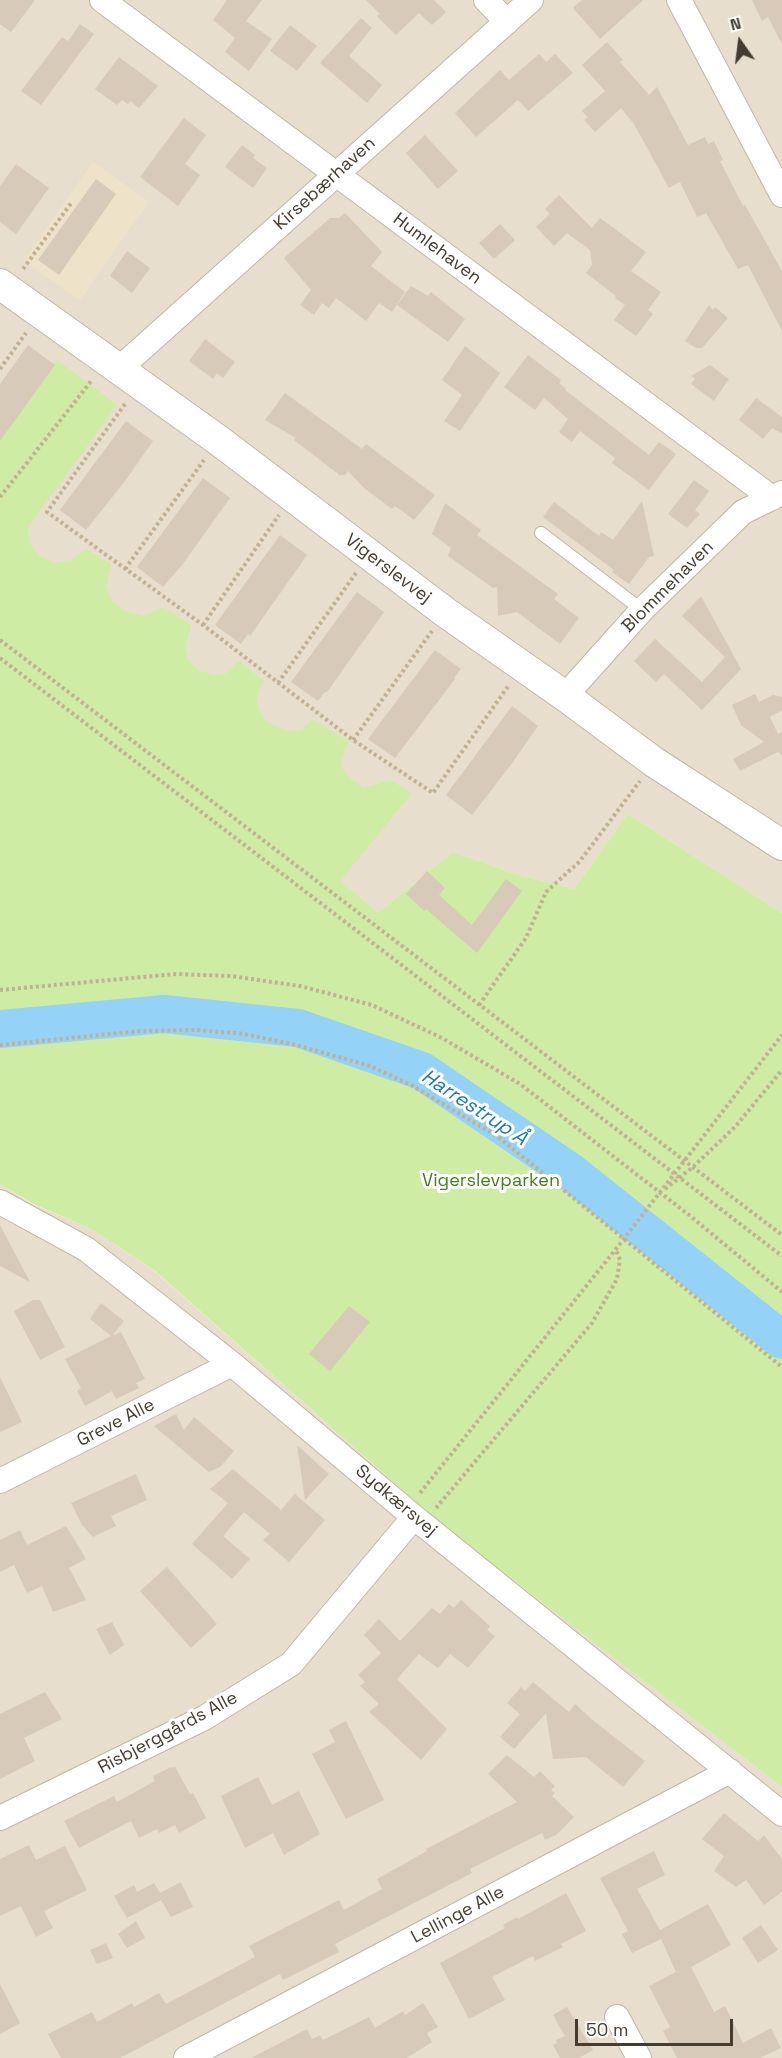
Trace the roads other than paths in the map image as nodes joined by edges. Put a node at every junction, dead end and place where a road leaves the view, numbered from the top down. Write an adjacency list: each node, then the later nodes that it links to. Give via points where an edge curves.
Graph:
1 (102, 0): 6 (street, Humlehaven)
2 (486, 0): 5 (street)
3 (531, 0): 5 (street, Kirsebærhaven)
4 (679, 0): 7 (street)
5 (507, 22): 6 (street, Kirsebærhaven)
6 (336, 175): 9 (street, Kirsebærhaven); 10 (street, Humlehaven)
7 (782, 195)
8 (4, 287): 9 (street, Vigerslevvej)
9 (122, 371): 13 (street, Vigerslevvej, via 445,612)
10 (777, 495): 12 (street, Blommehaven, via 743,512)
11 (541, 533): 12 (lane)
12 (642, 610): 13 (street, Blommehaven)
13 (565, 696): 14 (street, Vigerslevvej, via 654,762)
14 (782, 845)
15 (0, 1202): 16 (street, Sydkærsvej, via 86,1249)
16 (232, 1365): 17 (street, Greve Alle); 18 (street, Sydkærsvej)
17 (0, 1481)
18 (410, 1514): 19 (street, Sydkærsvej); 21 (street, Risbjerggårds Alle, via 291,1664 204,1718)
19 (730, 1771): 20 (street, Sydkærsvej); 23 (street, Lellinge Alle)
20 (782, 1814)
21 (0, 1818)
22 (617, 2017): 24 (street)
23 (186, 2058)
24 (639, 2058)

